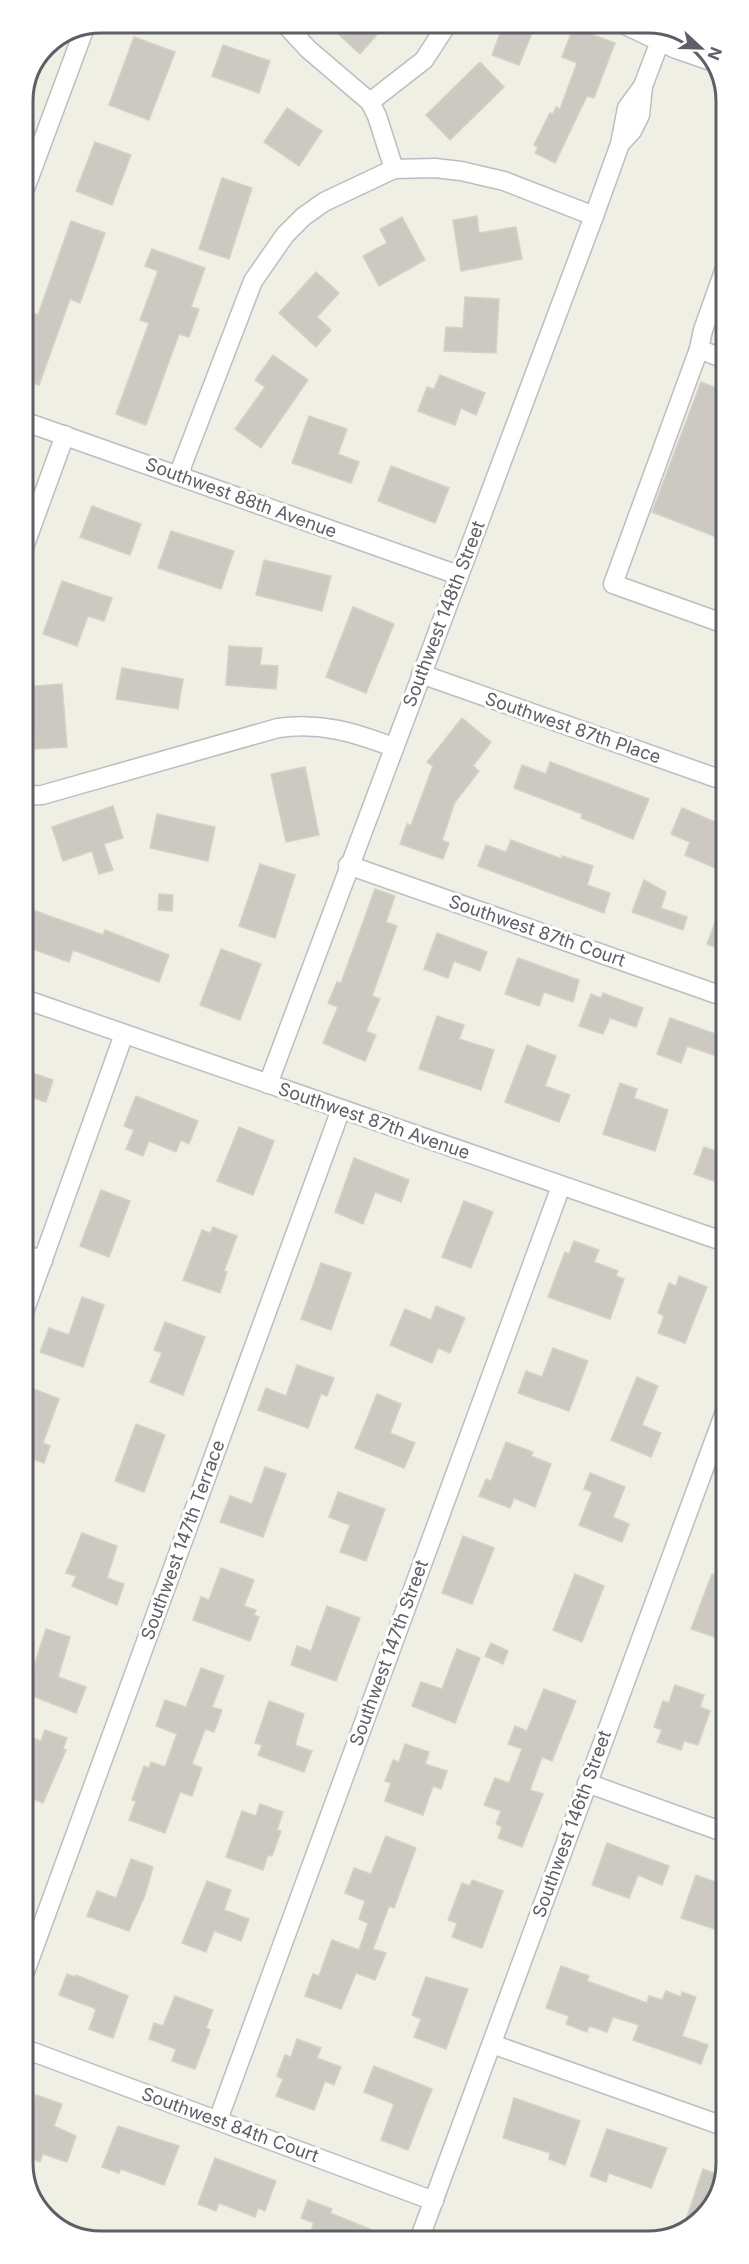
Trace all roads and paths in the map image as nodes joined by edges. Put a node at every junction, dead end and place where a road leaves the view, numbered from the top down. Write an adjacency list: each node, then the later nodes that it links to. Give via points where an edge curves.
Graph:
1 (294, 33): 7 (street)
2 (442, 33): 7 (street, via 424,60)
3 (662, 34): 10 (street, Southwest 148th Street, via 643,86 627,108 620,144)
4 (663, 35): 6 (street)
5 (82, 36): 8 (street)
6 (694, 51)
7 (370, 102): 9 (street)
8 (33, 167)
9 (394, 169): 10 (street, via 435,168 485,176); 16 (street, via 324,202 303,217 268,257 242,308)
10 (594, 216): 18 (street, Southwest 148th Street)
11 (716, 293): 12 (street)
12 (699, 349): 13 (street); 19 (street, via 613,585)
13 (716, 355)
14 (33, 424): 15 (street, Southwest 88th Avenue)
15 (65, 435): 16 (street, Southwest 88th Avenue); 17 (street)
16 (178, 476): 18 (street, Southwest 88th Avenue)
17 (33, 523)
18 (458, 575): 20 (street, Southwest 148th Street)
19 (716, 621)
20 (421, 674): 21 (street, Southwest 148th Street); 22 (street, Southwest 87th Place)
21 (393, 747): 23 (street, via 334,727 297,725); 24 (street, Southwest 148th Street)
22 (716, 778)
23 (33, 795)
24 (348, 865): 25 (street, Southwest 87th Court); 28 (street, Southwest 148th Street)
25 (716, 994)
26 (33, 1002): 27 (street, Southwest 87th Avenue)
27 (124, 1034): 28 (street, Southwest 87th Avenue); 33 (street)
28 (268, 1084): 29 (street, Southwest 87th Avenue)
29 (341, 1109): 30 (street, Southwest 87th Avenue); 38 (street, Southwest 147th Terrace)
30 (561, 1185): 31 (street, Southwest 87th Avenue); 41 (street, Southwest 147th Street)
31 (716, 1239)
32 (33, 1257): 33 (street)
33 (43, 1261): 34 (street)
34 (33, 1288)
35 (716, 1436): 36 (street, Southwest 146th Street)
36 (587, 1783): 37 (street); 39 (street, Southwest 146th Street)
37 (716, 1829)
38 (33, 1950)
39 (492, 2044): 42 (street); 43 (street, Southwest 146th Street)
40 (33, 2052): 41 (street, Southwest 84th Court)
41 (218, 2120): 43 (street, Southwest 84th Court)
42 (716, 2123)
43 (434, 2201): 44 (street, Southwest 146th Street)
44 (422, 2231)

